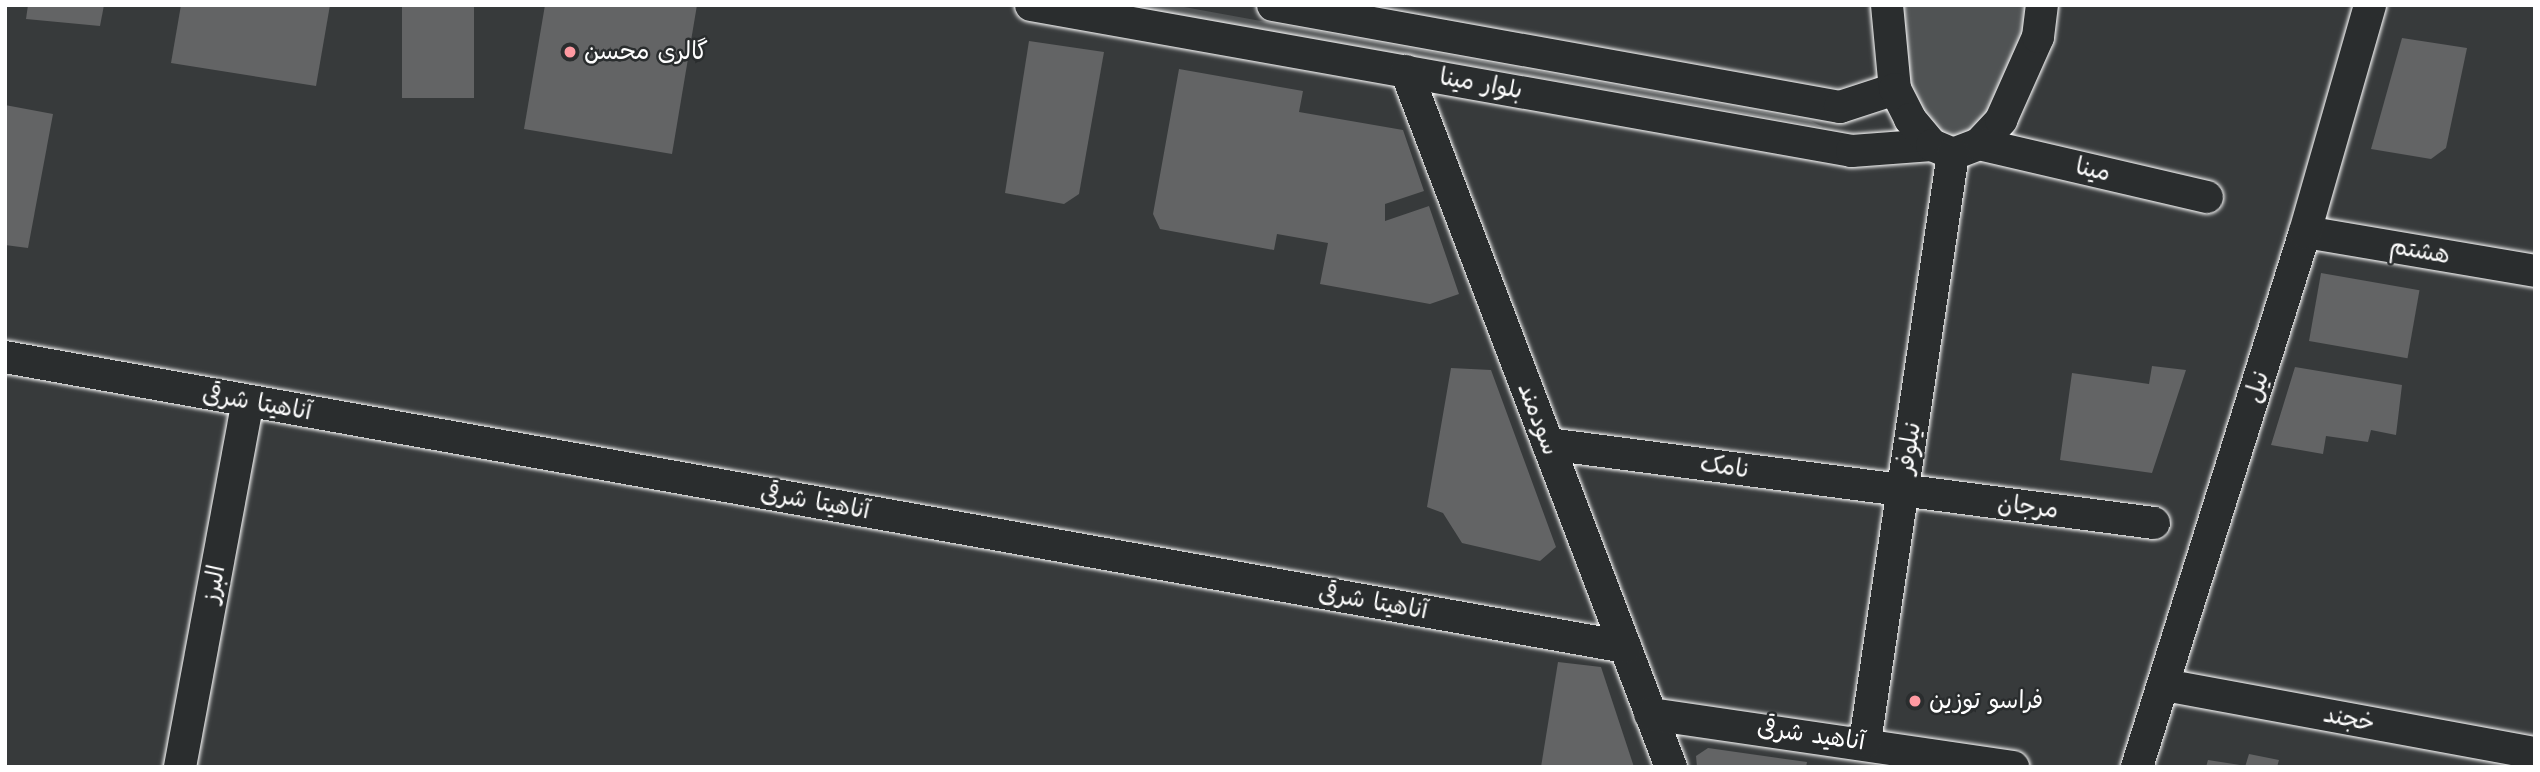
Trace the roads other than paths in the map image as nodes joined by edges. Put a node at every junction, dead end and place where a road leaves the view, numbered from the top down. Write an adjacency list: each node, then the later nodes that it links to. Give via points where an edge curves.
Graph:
1 (1031, 5): 6 (street, بلوار مینا)
2 (1273, 5): 7 (street, بلوار مینا, via 1840,107)
3 (1887, 5): 7 (street)
4 (2042, 5): 8 (street, via 2028,65 2001,120)
5 (2370, 5): 10 (street, نیل)
6 (1406, 71): 8 (street, بلوار مینا, via 1852,151); 14 (street, سودمند)
7 (1895, 89): 8 (street, via 1910,120)
8 (1955, 148): 9 (street, مینا); 15 (street, نیلوفر)
9 (2207, 197)
10 (2305, 232): 11 (street, هشتم); 18 (street, نیل)
11 (2535, 271)
12 (5, 357): 13 (street, آناهیتا شرقی)
13 (248, 401): 17 (street, آناهیتا شرقی); 22 (street, البرز)
14 (1548, 443): 15 (street, نامک); 17 (street, سودمند)
15 (1902, 490): 16 (street, مرجان); 20 (street, نیلوفر)
16 (2154, 523)
17 (1625, 647): 19 (street, سودمند)
18 (2164, 685): 21 (street, خجند); 25 (street, نیل)
19 (1650, 714): 20 (street, آناهید شرقی); 23 (street, سودمند)
20 (1865, 742): 24 (street, آناهید شرقی)
21 (2535, 753)
22 (180, 767)
23 (1671, 767)
24 (2013, 767)
25 (2137, 767)

